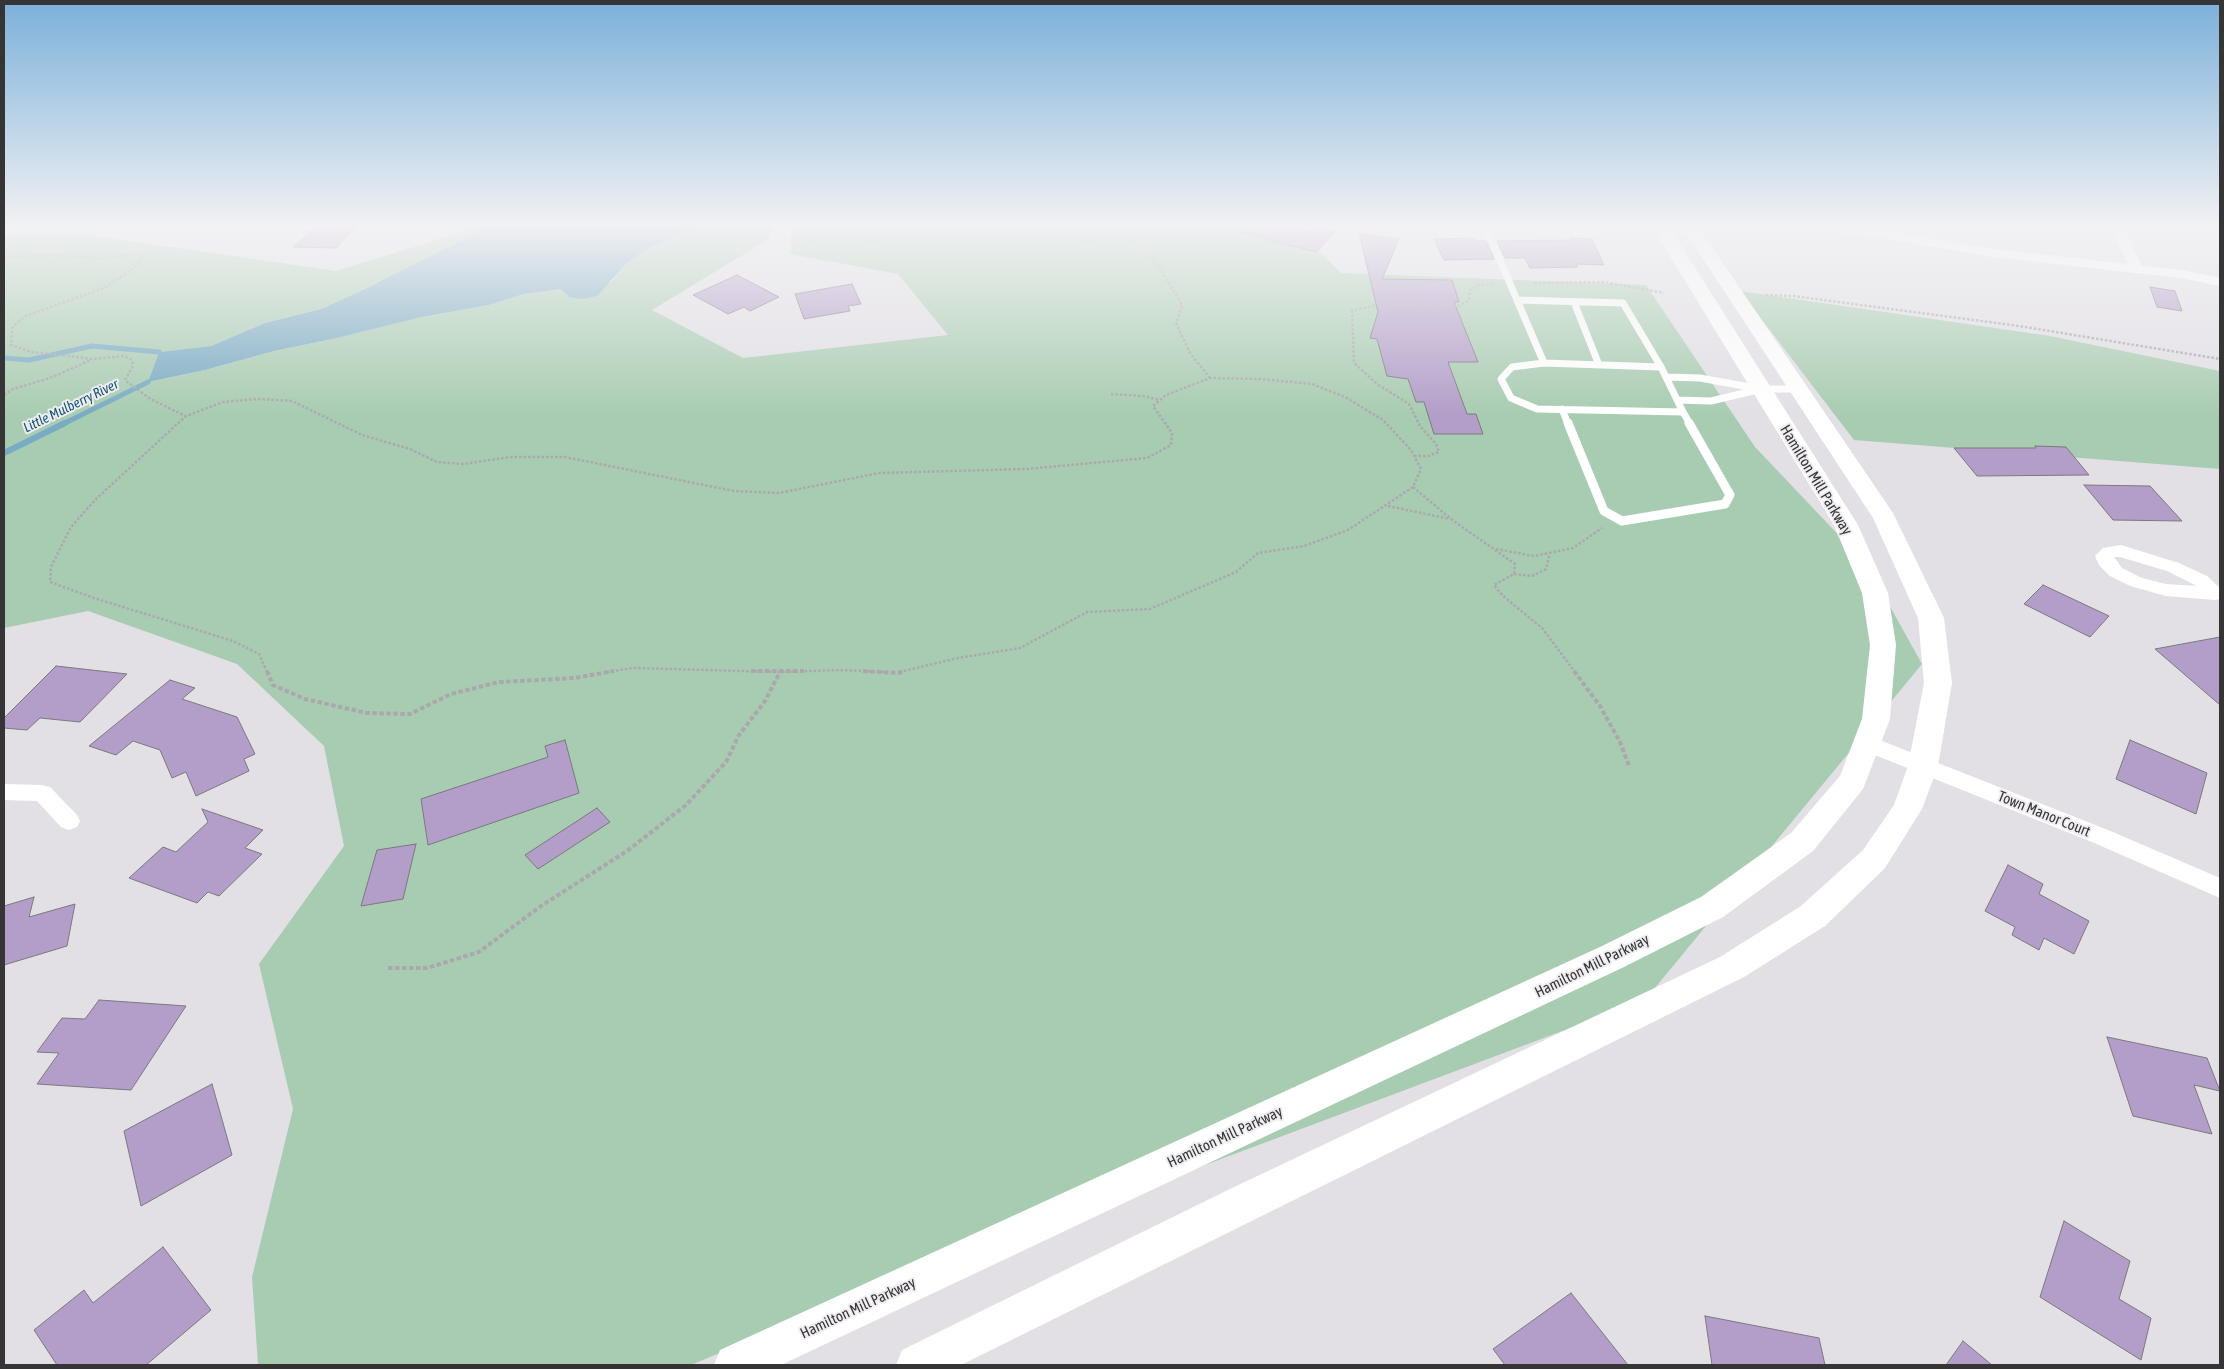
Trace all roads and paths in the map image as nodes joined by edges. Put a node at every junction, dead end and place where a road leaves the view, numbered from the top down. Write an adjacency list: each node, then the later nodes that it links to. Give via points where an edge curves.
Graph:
1 (101, 289): 13 (path, via 39,309 12,328 11,345 32,352)
2 (1171, 289): 17 (path, via 1182,305 1176,323 1190,353)
3 (1472, 289): 28 (path, via 1469,300 1459,306 1380,304 1352,311 1354,363 1377,384 1409,404 1439,452)
4 (1512, 289): 10 (lane)
5 (1642, 289): 8 (path)
6 (1699, 289): 19 (street, Hamilton Mill Parkway)
7 (1732, 289): 20 (street)
8 (1664, 293)
9 (1766, 295): 12 (path, via 2019,326)
10 (1517, 300): 11 (lane); 14 (lane)
11 (1574, 302): 15 (lane); 16 (lane, via 1623,303)
12 (2220, 359)
13 (93, 360): 22 (path); 27 (path, via 124,356 132,360 133,366 125,380 149,398)
14 (1544, 363): 15 (lane); 25 (lane, via 1512,367 1501,379 1511,398 1537,409)
15 (1599, 364): 16 (lane)
16 (1661, 366): 18 (lane)
17 (1210, 378): 23 (path); 28 (path, via 1312,384 1345,397 1382,420)
18 (1667, 378): 19 (lane, via 1700,378); 24 (lane)
19 (1760, 389): 20 (lane); 24 (lane, via 1712,401); 38 (street, Hamilton Mill Parkway, via 1846,525 1875,593 1882,645 1876,719)
20 (1798, 389): 40 (street, via 1885,518 1931,618 1938,683)
21 (1111, 394): 23 (path)
22 (4, 395)
23 (1160, 400): 27 (path, via 1153,406 1172,433 1171,445 1147,458 1026,468 879,473 779,493 734,491 565,457 510,457 463,464 437,462 410,449 362,435 292,401 256,399 223,402)
24 (1678, 400): 26 (lane)
25 (1562, 410): 26 (lane); 31 (lane, via 1604,511)
26 (1683, 412): 31 (lane, via 1730,495 1725,504 1622,521)
27 (186, 416): 37 (path, via 96,499 71,527 51,567 50,582 233,641 259,654 273,685 305,699 367,713 410,714 451,694 499,682 575,678 634,668)
28 (1414, 456): 29 (path, via 1421,469)
29 (1413, 487): 30 (path); 32 (path)
30 (1387, 506): 32 (path); 37 (path, via 1348,530 1304,546 1258,553 1236,572 1150,609 1087,612 1020,648 958,658 898,673 840,670)
31 (1616, 518): 34 (path, via 1573,548)
32 (1451, 519): 33 (path)
33 (1496, 549): 34 (path, via 1534,556); 35 (path, via 1515,564)
34 (1550, 553): 35 (path, via 1546,569 1532,576)
35 (1514, 574): 39 (path, via 1494,585 1542,628 1600,706)
36 (2218, 595): 36 (street, via 2201,580 2173,567 2121,551 2104,556 2108,566 2116,572 2146,586)
37 (780, 672): 44 (path, via 765,700 739,735 726,762 686,805 627,851 540,906 479,952 426,968)
38 (1868, 742): 40 (street, Town Manor Court); 45 (street, Hamilton Mill Parkway, via 1853,781 1802,842 1712,907 1612,957)
39 (1629, 766)
40 (1923, 766): 43 (street, Town Manor Court, via 2100,836); 46 (street, via 1907,809 1874,858 1813,916 1732,967)
41 (4, 792): 42 (street, via 42,793)
42 (69, 821)
43 (2220, 888)
44 (388, 968)
45 (735, 1365)
46 (917, 1365)

